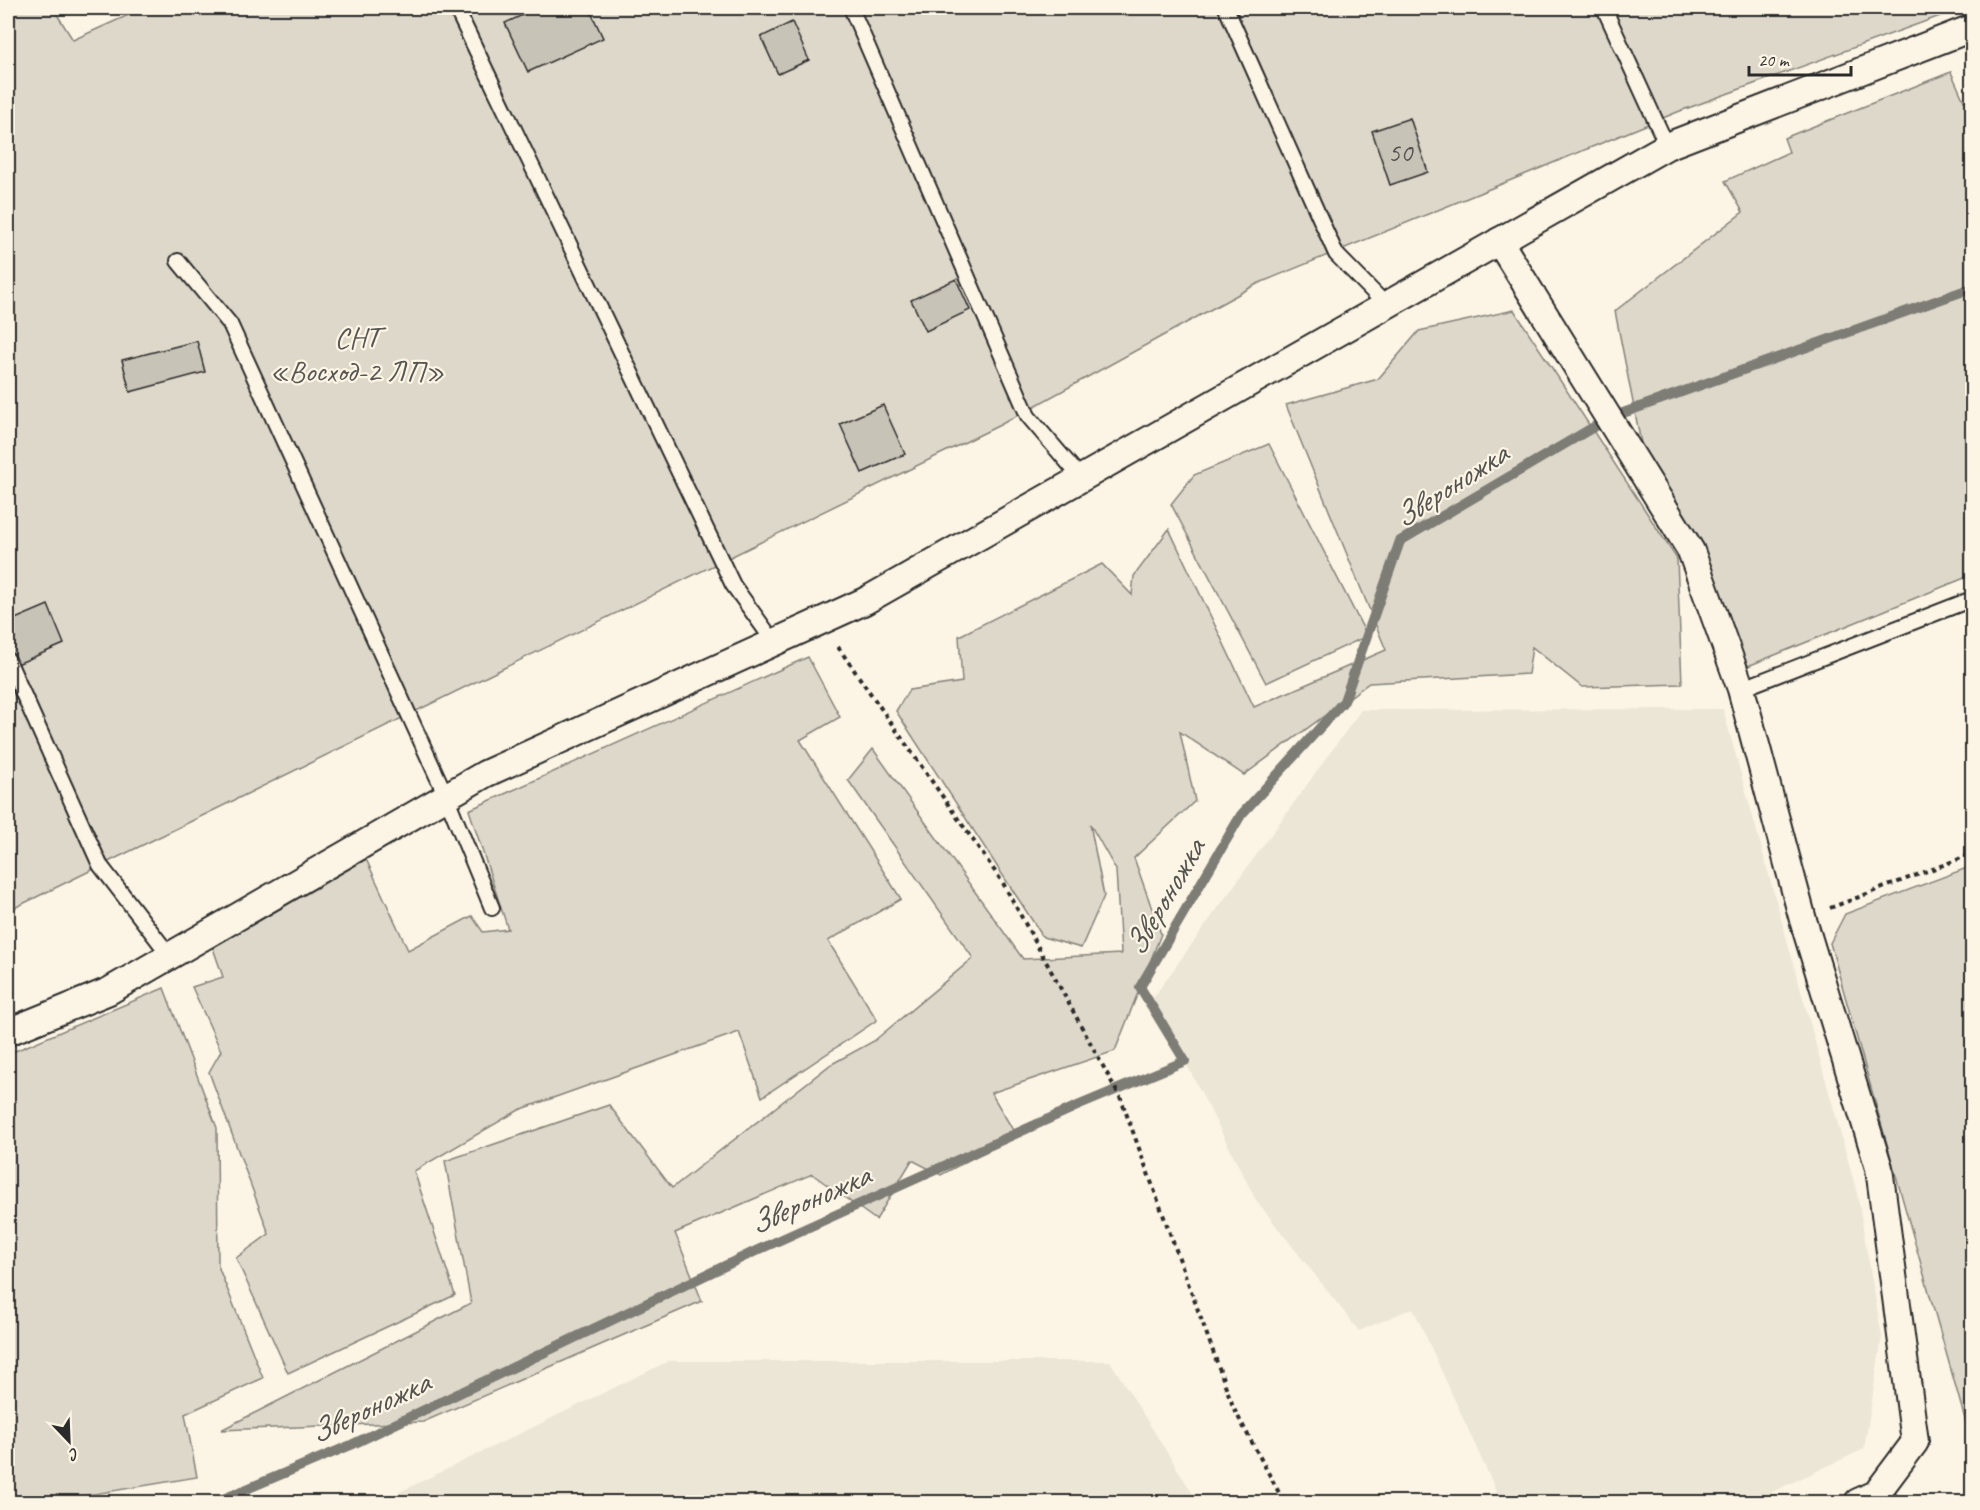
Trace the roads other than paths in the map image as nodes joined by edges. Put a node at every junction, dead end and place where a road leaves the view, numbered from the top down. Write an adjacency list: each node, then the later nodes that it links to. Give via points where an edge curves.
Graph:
1 (456, 8): 12 (lane, via 733,585)
2 (850, 8): 10 (lane, via 1028,416)
3 (1226, 8): 9 (lane, via 1336,254)
4 (1604, 8): 6 (lane)
5 (1972, 28): 6 (street)
6 (1667, 146): 7 (street)
7 (1499, 241): 9 (street); 14 (street, via 1691,551)
8 (178, 261): 15 (lane, via 230,324)
9 (1386, 305): 10 (street)
10 (1081, 478): 12 (street, via 865,601)
11 (1972, 599): 14 (lane)
12 (774, 642): 15 (street, via 485,774)
13 (8, 660): 17 (lane, via 100,866)
14 (1741, 689): 19 (street, via 1803,920 1879,1168 1915,1442)
15 (446, 796): 16 (lane); 17 (street)
16 (492, 908)
17 (170, 956): 18 (street, via 109,992)
18 (8, 1032)
19 (1876, 1500)

